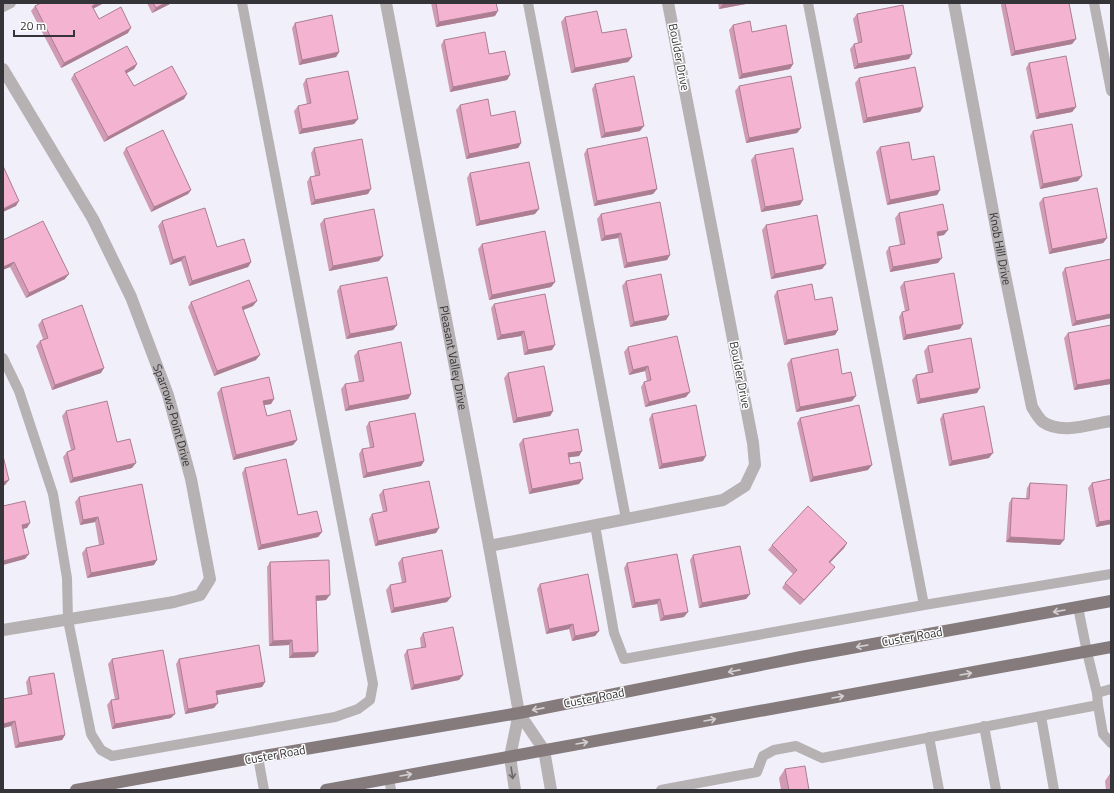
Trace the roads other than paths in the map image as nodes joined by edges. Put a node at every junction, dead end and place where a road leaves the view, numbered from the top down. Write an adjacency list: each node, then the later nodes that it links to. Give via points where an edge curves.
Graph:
1 (10, 3): 9 (lane)
2 (242, 3): 21 (lane, via 373,684 370,700 358,709 335,718 112,756 101,750 91,734)
3 (386, 3): 16 (street, Pleasant Valley Drive)
4 (528, 3): 14 (lane)
5 (668, 3): 14 (street, Boulder Drive, via 753,443 755,466 745,486 723,500)
6 (808, 3): 19 (lane)
7 (954, 3): 13 (street, Knob Hill Drive, via 1001,257 1032,407 1042,422 1053,428 1063,429)
8 (1094, 3): 11 (lane)
9 (3, 8)
10 (3, 69): 21 (street, Sparrows Point Drive, via 92,219 131,297 168,395 191,479 210,580 200,595 174,602)
11 (1111, 91)
12 (3, 358): 21 (lane, via 19,391 53,494 67,578)
13 (1111, 421)
14 (626, 519): 15 (street, Boulder Drive)
15 (595, 526): 16 (street, Boulder Drive); 19 (lane, via 614,633 624,659)
16 (489, 546): 28 (street, Pleasant Valley Drive)
17 (1111, 574): 19 (lane)
18 (1111, 601): 20 (main road, Custer Road)
19 (924, 605)
20 (1078, 607): 24 (lane); 28 (main road, Custer Road, one-way to 28, via 802,657)
21 (68, 620): 22 (street, Sparrows Point Drive)
22 (3, 630)
23 (1111, 647): 24 (main road)
24 (1086, 652): 26 (lane); 33 (main road, one-way to 24)
25 (1111, 689): 26 (lane)
26 (1097, 694): 27 (lane)
27 (1098, 705): 29 (lane); 32 (lane, via 1103,734)
28 (519, 713): 33 (street, Pleasant Valley Drive); 34 (main road, Custer Road); 35 (street, Pleasant Valley Drive)
29 (1041, 716): 30 (lane); 45 (lane)
30 (984, 726): 31 (lane); 44 (lane)
31 (929, 737): 42 (lane, via 822,758 796,746 788,747 763,756 757,772); 43 (lane)
32 (1111, 743)
33 (544, 750): 35 (main road); 41 (street, Pleasant Valley Drive)
34 (258, 757): 37 (main road, Custer Road); 38 (lane)
35 (510, 757): 36 (main road, one-way to 35); 40 (street, Pleasant Valley Drive, one-way to 40)
36 (390, 784): 39 (main road)
37 (76, 790)
38 (264, 790)
39 (326, 790)
40 (515, 790)
41 (551, 790)
42 (661, 790)
43 (939, 790)
44 (996, 790)
45 (1054, 790)

